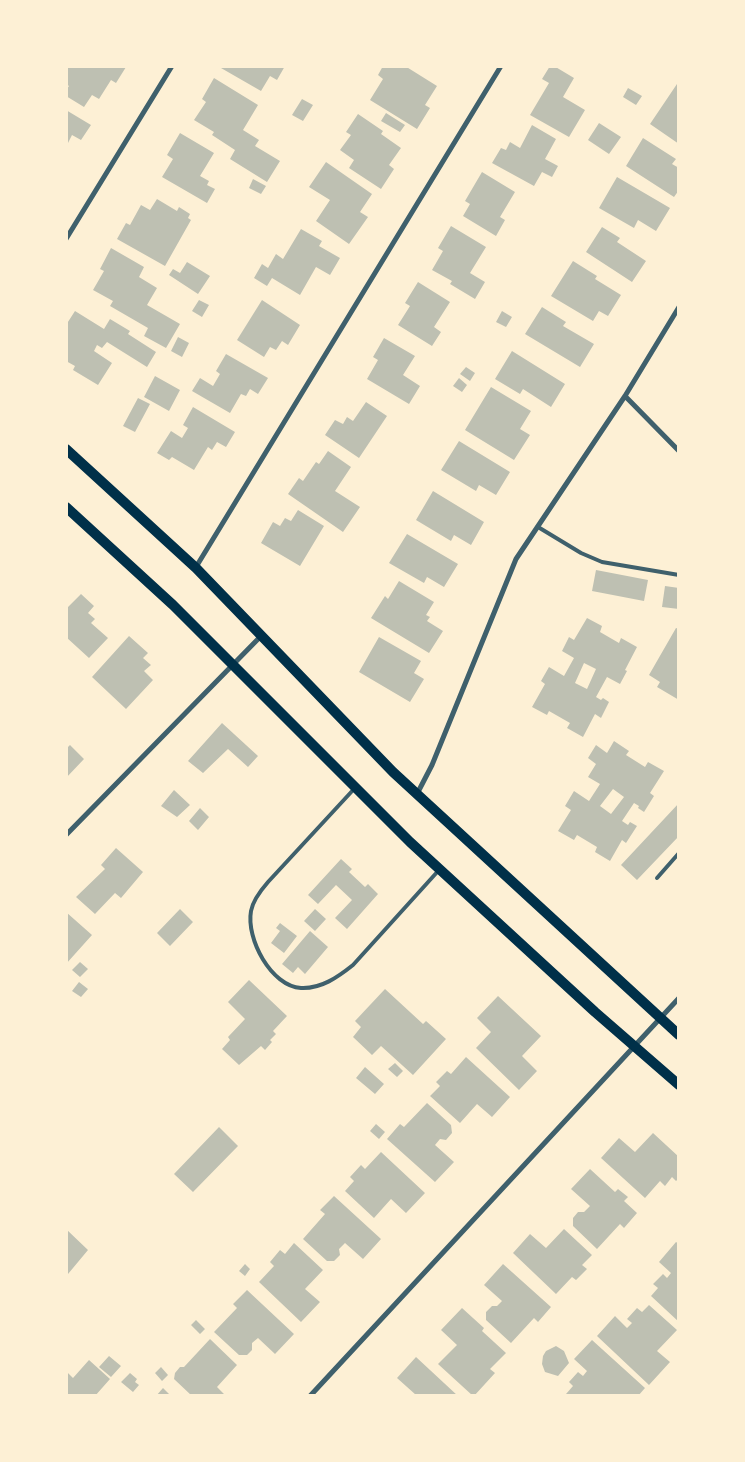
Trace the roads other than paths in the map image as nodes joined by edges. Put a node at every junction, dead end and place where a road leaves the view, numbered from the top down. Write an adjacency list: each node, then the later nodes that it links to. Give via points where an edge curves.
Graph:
1 (172, 66): 3 (street)
2 (501, 66): 10 (street)
3 (66, 239)
4 (679, 307): 5 (street)
5 (624, 396): 7 (street); 9 (street)
6 (66, 449): 10 (main road)
7 (679, 451)
8 (66, 507): 13 (main road)
9 (538, 527): 11 (lane, via 580,553 602,562); 15 (street, via 516,560 432,765)
10 (196, 568): 12 (main road)
11 (679, 575)
12 (261, 636): 13 (street); 15 (main road)
13 (234, 664): 14 (main road); 16 (street)
14 (356, 787): 18 (main road); 18 (lane, via 268,882 251,909 254,943 277,976 300,988 312,988 340,976 353,966)
15 (416, 794): 21 (main road)
16 (66, 835)
17 (679, 853): 19 (lane)
18 (439, 869): 23 (main road)
19 (656, 878)
20 (679, 998): 21 (street)
21 (660, 1018): 22 (main road); 23 (street)
22 (679, 1035)
23 (634, 1045): 24 (main road); 25 (street)
24 (679, 1085)
25 (310, 1396)

